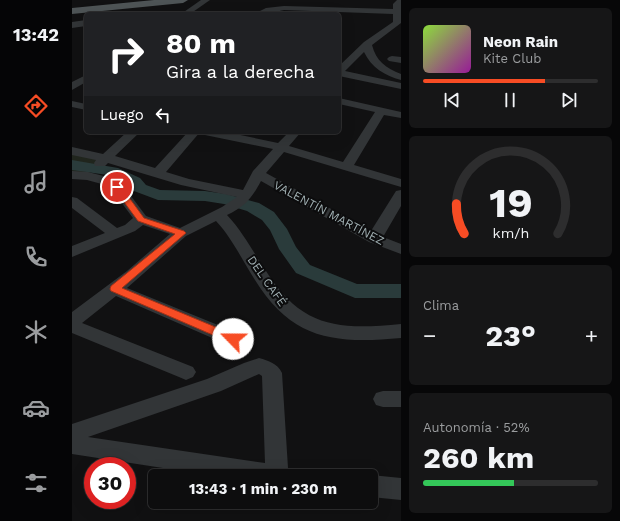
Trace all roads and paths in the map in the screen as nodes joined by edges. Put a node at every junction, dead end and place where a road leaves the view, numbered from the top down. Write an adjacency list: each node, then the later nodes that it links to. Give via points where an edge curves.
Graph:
1 (138, 0): 7 (main road)
2 (183, 0): 10 (main road)
3 (206, 0): 12 (street)
4 (272, 0): 8 (street)
5 (354, 0): 9 (street)
6 (401, 0): 14 (street, via 397,4)
7 (72, 7)
8 (275, 9): 11 (street); 13 (street)
9 (358, 10): 11 (street); 14 (street)
10 (72, 11): 16 (street)
11 (306, 11)
12 (188, 12)
13 (265, 12)
14 (399, 16): 17 (street, via 398,23)
15 (84, 23): 16 (street)
16 (73, 24)
17 (367, 44): 18 (street); 20 (street, via 370,57 379,67)
18 (341, 70)
19 (341, 72): 22 (street)
20 (401, 77)
21 (84, 79): 23 (street)
22 (401, 86)
23 (72, 87)
24 (341, 101): 27 (street)
25 (72, 104): 26 (street)
26 (84, 107)
27 (381, 111): 28 (street); 36 (street)
28 (401, 115)
29 (132, 134): 35 (street)
30 (192, 134): 37 (street)
31 (294, 134): 33 (street)
32 (237, 135): 33 (street)
33 (283, 148): 36 (street); 39 (street)
34 (72, 151): 35 (street)
35 (104, 160): 37 (street); 38 (street)
36 (346, 167): 41 (street)
37 (158, 173): 43 (street)
38 (89, 174): 40 (street); 46 (street, via 114,184)
39 (258, 174): 43 (street); 49 (street, VALENTÍN MARTÍNEZ)
40 (72, 175)
41 (401, 183)
42 (401, 194): 49 (street)
43 (245, 197): 45 (street)
44 (72, 201): 48 (street)
45 (223, 212): 47 (street); 55 (street, DEL CAFÉ, via 273,294 288,310 307,323 326,330 349,333)
46 (141, 219): 47 (street); 48 (street, via 130,228)
47 (181, 233): 52 (street)
48 (116, 234): 50 (street)
49 (374, 239): 51 (street, VALENTÍN MARTÍNEZ)
50 (75, 247)
51 (401, 249)
52 (115, 289): 53 (street); 56 (street)
53 (72, 321)
54 (72, 326): 57 (street)
55 (401, 331)
56 (233, 339)
57 (186, 372)
58 (72, 433): 61 (street, via 214,385 259,366 272,373)
59 (72, 444): 60 (street)
60 (234, 469)
61 (279, 469)
62 (378, 487): 63 (street)
63 (400, 492)

